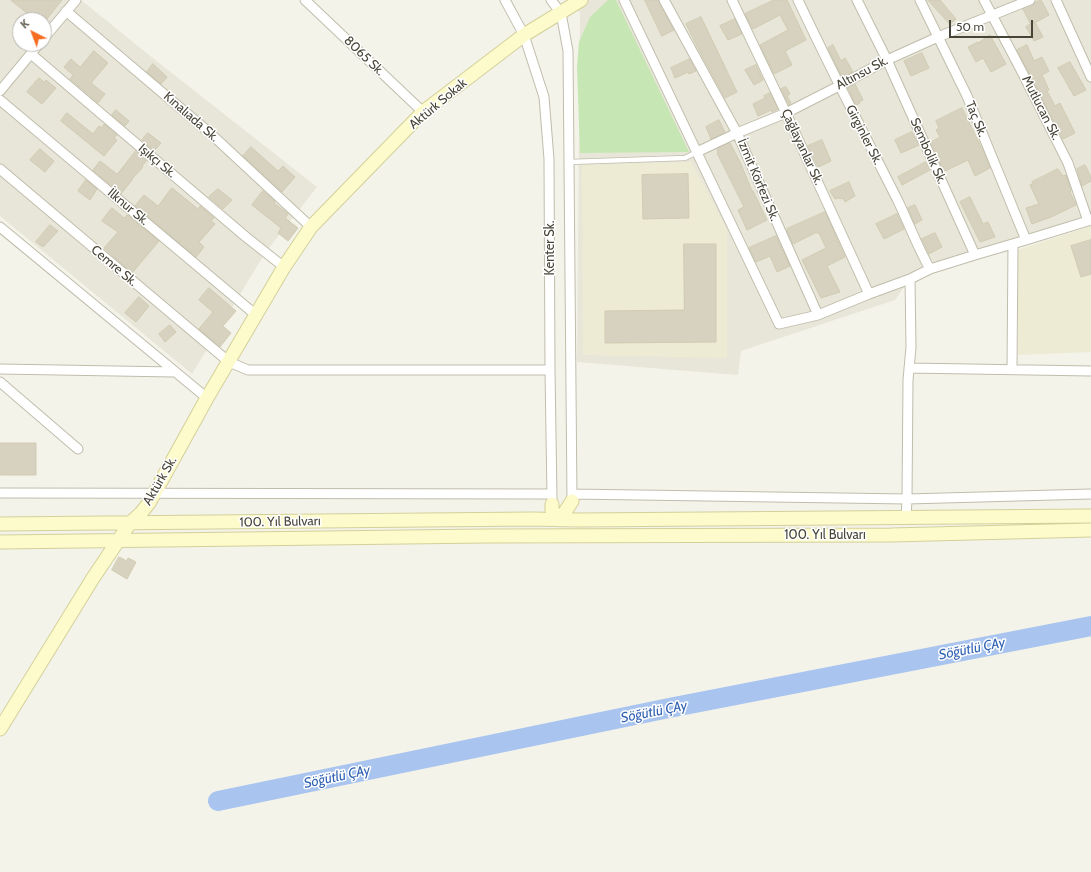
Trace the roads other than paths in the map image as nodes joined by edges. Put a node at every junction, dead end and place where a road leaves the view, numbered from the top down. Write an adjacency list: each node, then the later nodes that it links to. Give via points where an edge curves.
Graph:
1 (76, 0): 15 (street)
2 (305, 0): 28 (street, 8065 Sk.)
3 (505, 0): 19 (street, Kenter Sk.)
4 (551, 0): 16 (street, Kenter Sk.)
5 (581, 0): 16 (main road, Aktürk Sokak)
6 (624, 0): 31 (street)
7 (664, 0): 30 (street, İzmit Körfezi Sk.)
8 (732, 0): 29 (street, Çağlayanlar Sk.)
9 (798, 0): 25 (street, Girginler Sk.)
10 (857, 0): 22 (street, Sembolik Sk.)
11 (920, 0): 20 (street, Taç Sk.)
12 (984, 0): 17 (street, Mutlucan Sk.)
13 (1030, 0): 17 (street, Altınsu Sk.)
14 (1056, 0): 23 (street)
15 (66, 11): 18 (street); 36 (street, Kınalıada Sk., via 211,134)
16 (561, 13): 19 (main road, Aktürk Sokak); 32 (street, Kenter Sk., via 568,51)
17 (992, 15): 20 (street, Altınsu Sk.); 34 (street, Mutlucan Sk., via 1068,163)
18 (52, 28)
19 (524, 35): 28 (main road, Aktürk Sokak); 50 (street, Kenter Sk., via 544,97 550,159)
20 (938, 37): 22 (street, Altınsu Sk.); 37 (street, Taç Sk., via 967,96)
21 (31, 54): 24 (street); 40 (street, Işıkçı Sk.)
22 (887, 60): 25 (street, Altınsu Sk.); 39 (street, Sembolik Sk.)
23 (1091, 77)
24 (4, 80): 26 (street)
25 (839, 86): 29 (street, Altınsu Sk.); 41 (street, Girginler Sk.)
26 (0, 92)
27 (0, 100): 44 (street, İlknur Sk.)
28 (423, 112): 36 (main road, Aktürk Sokak)
29 (786, 112): 30 (street, Altınsu Sk.); 43 (street, Çağlayanlar Sk.)
30 (737, 133): 31 (street, Altınsu Sk.); 45 (street, İzmit Körfezi Sk.)
31 (697, 152): 32 (lane, via 685,158); 45 (street, via 779,324)
32 (569, 162): 59 (street, Kenter Sk.)
33 (0, 170): 46 (street, Cemre Sk.)
34 (1090, 220): 37 (street)
35 (0, 227): 52 (street)
36 (311, 227): 40 (main road, Aktürk Sk.)
37 (1026, 240): 38 (street)
38 (1013, 244): 39 (street); 49 (street)
39 (975, 255): 41 (street)
40 (284, 267): 44 (main road, Aktürk Sk.)
41 (930, 270): 42 (street)
42 (910, 279): 43 (street); 47 (street)
43 (869, 294): 45 (street)
44 (256, 315): 46 (main road, Aktürk Sk.)
45 (818, 316)
46 (229, 362): 50 (street, Cemre Sk., via 248,370); 54 (main road, Aktürk Sk.)
47 (909, 368): 49 (street); 61 (street)
48 (0, 369): 52 (street)
49 (1012, 369): 51 (street)
50 (550, 370): 60 (street, Kenter Sk.)
51 (1091, 371)
52 (174, 372): 54 (street)
53 (0, 382): 55 (street)
54 (207, 398): 57 (main road, Aktürk Sk.)
55 (78, 449)
56 (0, 493): 57 (street)
57 (154, 493): 60 (street); 65 (main road, Aktürk Sk., via 141,513)
58 (1091, 494): 61 (street)
59 (572, 497): 61 (street); 64 (main road)
60 (552, 499): 64 (main road, via 552,510)
61 (907, 499): 63 (street)
62 (1091, 516): 63 (main road, 100. Yıl Bulvarı)
63 (906, 518): 64 (main road, 100. Yıl Bulvarı)
64 (560, 520): 65 (main road, 100. Yıl Bulvarı); 68 (main road)
65 (130, 523): 66 (main road, 100. Yıl Bulvarı); 69 (main road, Aktürk Sk.)
66 (0, 524)
67 (1091, 530): 68 (main road, 100. Yıl Bulvarı, via 891,535)
68 (560, 536): 69 (main road, 100. Yıl Bulvarı)
69 (119, 541): 70 (main road, 100. Yıl Bulvarı); 71 (main road, Aktürk Sk., via 93,578)
70 (0, 542)
71 (0, 728)

